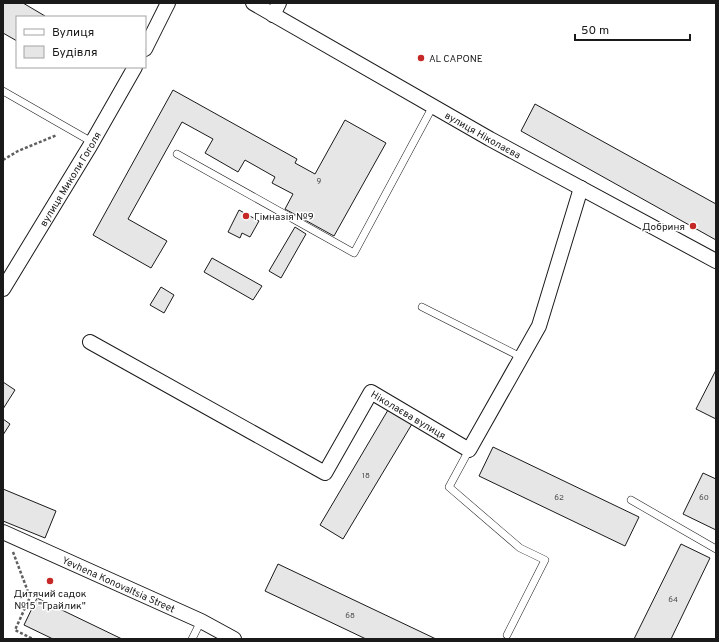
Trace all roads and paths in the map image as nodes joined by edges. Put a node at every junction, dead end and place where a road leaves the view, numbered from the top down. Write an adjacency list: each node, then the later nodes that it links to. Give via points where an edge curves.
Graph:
1 (168, 3): 4 (street)
2 (253, 3): 3 (street, вулиця Ніколаєва)
3 (276, 9): 7 (street, вулиця Ніколаєва)
4 (146, 47)
5 (134, 68): 9 (street, вулиця Миколи Гоголя)
6 (3, 91): 8 (lane)
7 (433, 106): 10 (lane, via 354,254); 12 (street, вулиця Ніколаєва)
8 (70, 129): 9 (lane); 11 (path)
9 (92, 142): 14 (street, вулиця Миколи Гоголя)
10 (177, 154)
11 (3, 160)
12 (581, 188): 13 (street, вулиця Ніколаєва); 17 (street, via 539,326)
13 (716, 261)
14 (3, 289)
15 (422, 307): 17 (lane)
16 (90, 342): 18 (street, Ніколаєва вулиця, via 325,473 371,392)
17 (521, 357): 18 (street)
18 (469, 450): 23 (lane, via 449,487 520,548 545,560)
19 (631, 500): 21 (lane)
20 (4, 532): 22 (street, Yevhena Konovaltsia Street); 24 (path, via 30,597 15,630)
21 (716, 549)
22 (201, 621): 25 (lane); 26 (street, Yevhena Konovaltsia Street)
23 (507, 635)
24 (33, 639)
25 (192, 639)
26 (234, 639)

